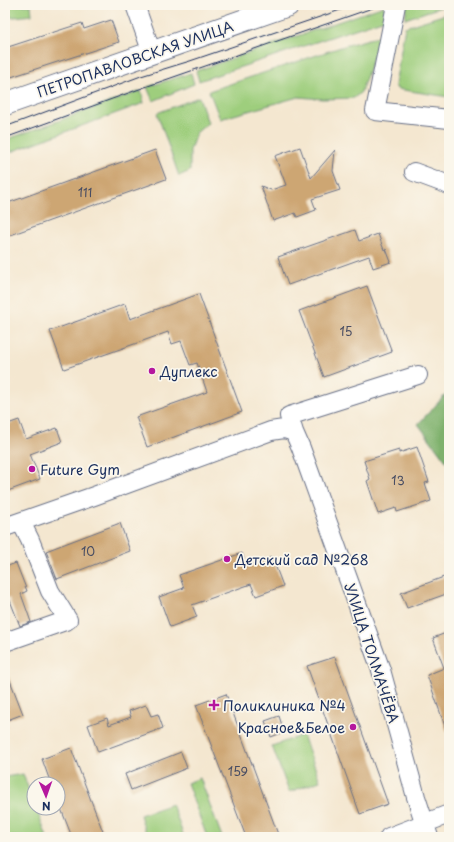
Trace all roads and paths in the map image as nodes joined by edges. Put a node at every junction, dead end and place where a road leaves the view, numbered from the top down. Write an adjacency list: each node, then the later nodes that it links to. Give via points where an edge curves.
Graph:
1 (135, 5): 4 (street)
2 (288, 5): 4 (street, ПЕТРОПАВЛОВСКАЯ УЛИЦА)
3 (396, 5): 6 (street, via 375,111)
4 (152, 53): 5 (street, ПЕТРОПАВЛОВСКАЯ УЛИЦА)
5 (5, 104)
6 (449, 119)
7 (414, 172): 8 (street)
8 (449, 185)
9 (418, 375): 10 (street, УЛИЦА ТОЛМАЧЁВА, via 289,416)
10 (297, 440): 11 (street, via 284,429 271,431); 14 (street, УЛИЦА ТОЛМАЧЁВА, via 381,670)
11 (13, 524): 12 (street, via 30,540 50,591 68,620)
12 (5, 642)
13 (449, 814): 14 (street)
14 (427, 830): 15 (street)
15 (389, 837)

